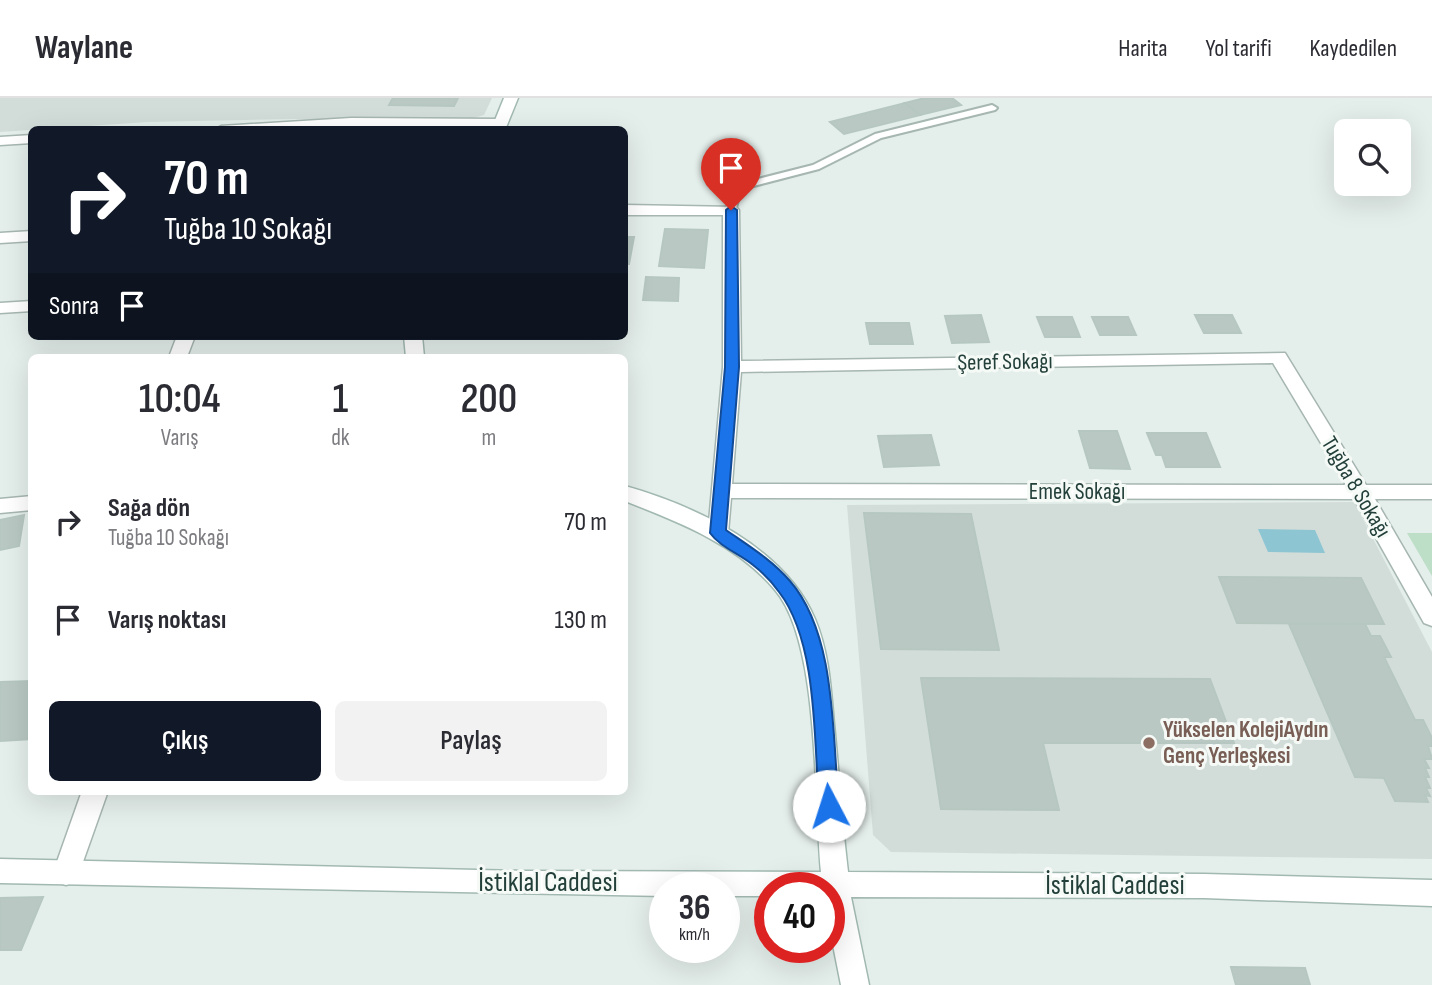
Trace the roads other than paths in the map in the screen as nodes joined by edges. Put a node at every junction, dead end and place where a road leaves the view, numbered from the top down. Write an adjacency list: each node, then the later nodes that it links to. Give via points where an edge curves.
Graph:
1 (511, 98): 4 (street)
2 (992, 108): 8 (lane, via 878,136 816,167 742,186 734,191)
3 (286, 126): 4 (street, via 351,122)
4 (499, 126)
5 (28, 139): 6 (street)
6 (0, 141)
7 (628, 210): 8 (street)
8 (731, 210): 14 (street)
9 (28, 236): 10 (street)
10 (0, 238)
11 (28, 306): 12 (street)
12 (0, 308)
13 (1279, 357): 14 (street, Şeref Sokağı); 17 (street, Tuğba 8 Sokağı)
14 (732, 367): 15 (street)
15 (722, 491): 17 (street, Emek Sokağı); 21 (street)
16 (1432, 492): 17 (street, Emek Sokağı)
17 (1361, 493): 22 (street, Tuğba 8 Sokağı)
18 (628, 494): 21 (street)
19 (28, 503): 20 (street)
20 (0, 506)
21 (718, 533): 25 (street, via 760,561 784,586 800,609 811,640)
22 (1432, 617)
23 (94, 795): 26 (street)
24 (0, 871): 26 (street, İstiklal Caddesi)
25 (834, 872)
26 (66, 873): 27 (street, İstiklal Caddesi)
27 (754, 883)
28 (845, 883): 29 (street, İstiklal Caddesi)
29 (1432, 893)
30 (845, 934): 31 (street)
31 (855, 985)

